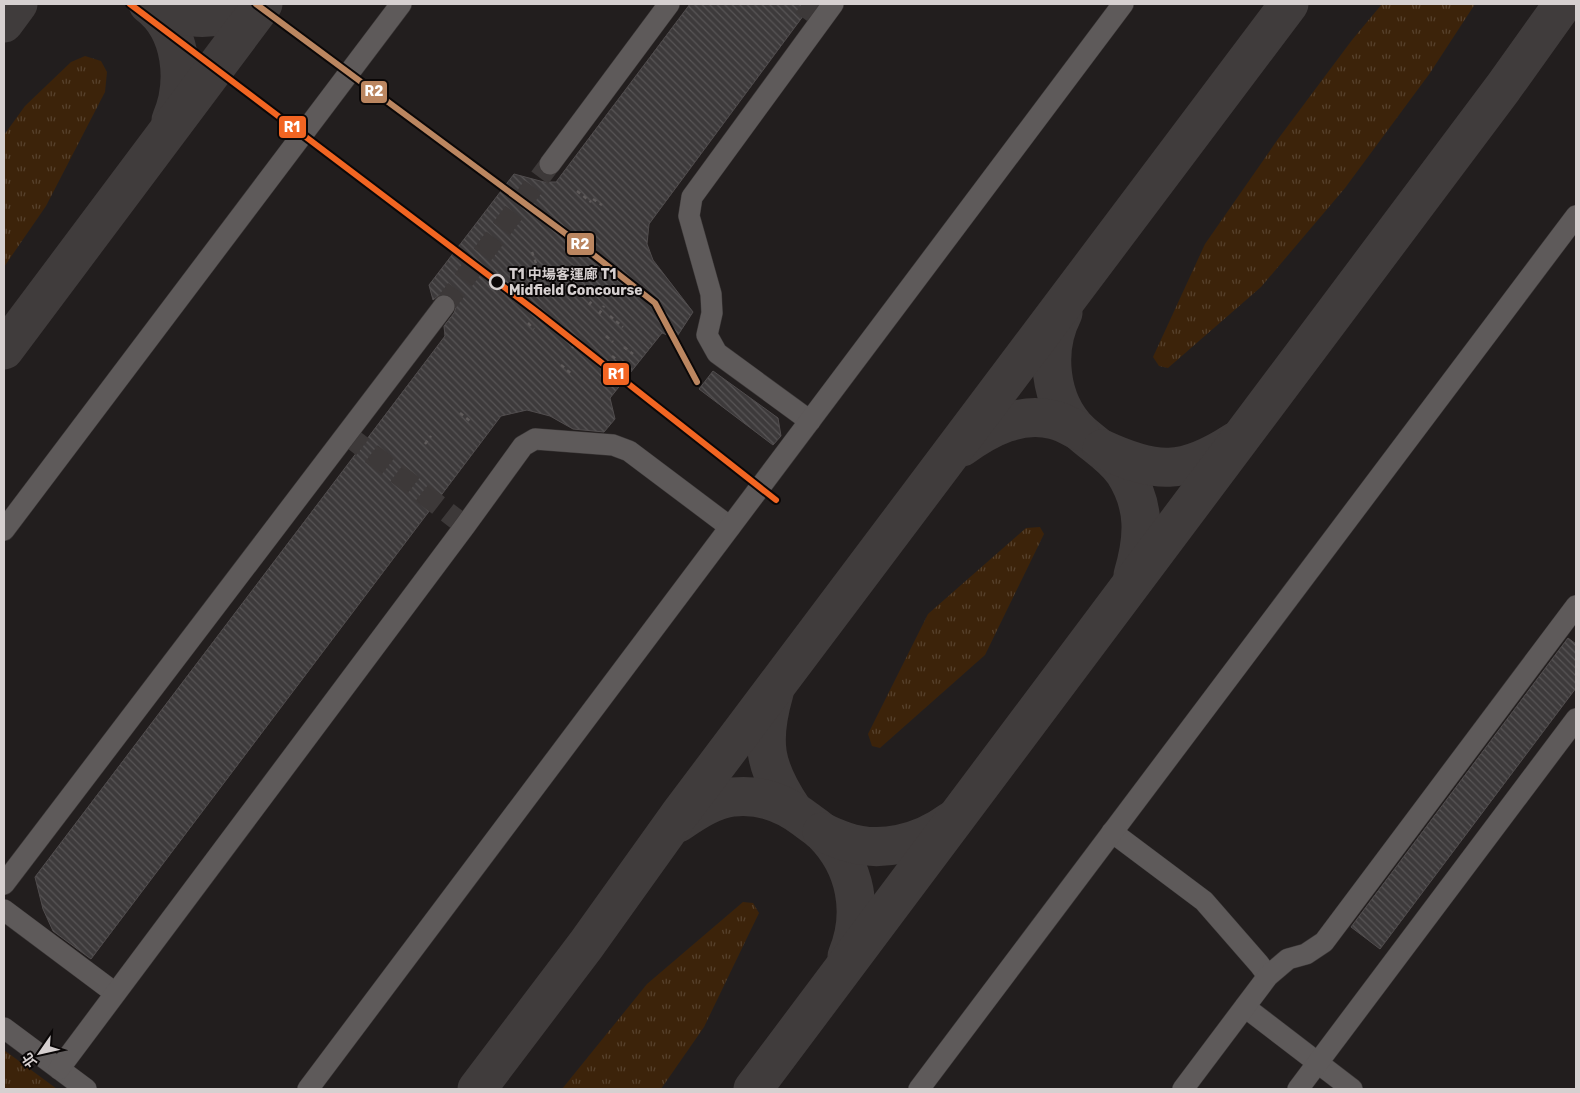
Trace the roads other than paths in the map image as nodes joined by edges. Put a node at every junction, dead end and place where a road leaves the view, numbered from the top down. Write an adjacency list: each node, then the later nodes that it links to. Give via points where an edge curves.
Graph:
1 (401, 4): 10 (lane)
2 (670, 4): 5 (lane)
3 (833, 4): 8 (lane, via 692,197 689,216 711,294 712,313 707,335 717,353)
4 (1123, 4): 8 (lane)
5 (550, 164)
6 (1576, 216): 13 (lane)
7 (444, 306): 14 (lane)
8 (810, 421): 9 (lane)
9 (730, 527): 17 (lane, via 630,451 613,445 535,439 523,446); 23 (lane)
10 (4, 530)
11 (1576, 606): 16 (lane, via 1324,942 1306,954 1288,959)
12 (1576, 719): 20 (lane)
13 (1112, 832): 16 (lane, via 1204,901); 24 (lane)
14 (4, 884)
15 (4, 910): 17 (lane)
16 (1268, 976): 18 (lane)
17 (115, 993): 21 (lane)
18 (1245, 1007): 20 (lane); 25 (lane)
19 (4, 1028): 21 (lane)
20 (1318, 1063): 26 (lane); 27 (lane)
21 (58, 1069): 22 (lane)
22 (86, 1089)
23 (308, 1089)
24 (919, 1089)
25 (1183, 1089)
26 (1298, 1089)
27 (1352, 1089)

